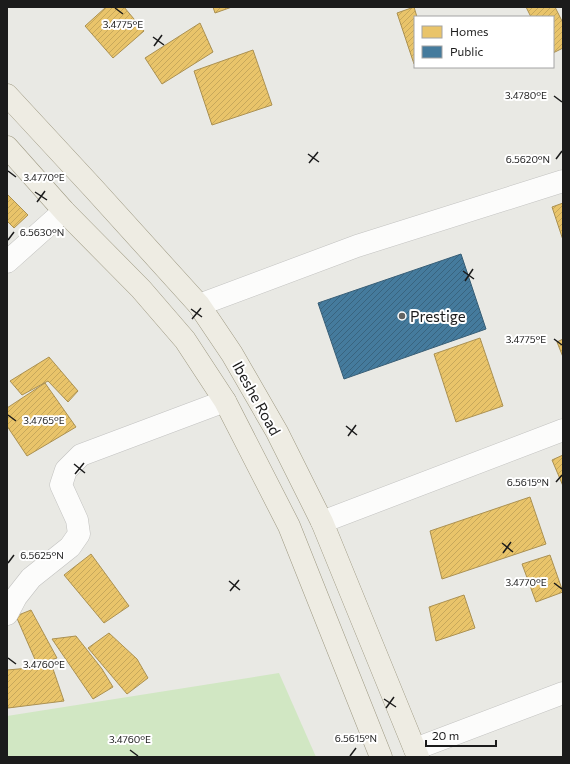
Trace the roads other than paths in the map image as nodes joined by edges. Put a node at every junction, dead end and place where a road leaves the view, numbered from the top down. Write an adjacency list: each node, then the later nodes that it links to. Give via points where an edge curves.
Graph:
1 (7, 95): 6 (main road, Ibeshe Road)
2 (7, 147): 4 (main road, Ibeshe Road)
3 (563, 181): 6 (street, via 357,246)
4 (64, 211): 5 (street); 7 (main road, Ibeshe Road, via 141,288 185,340)
5 (7, 262)
6 (198, 305): 9 (main road, Ibeshe Road, via 236,360 277,432)
7 (225, 401): 10 (street, via 81,455 66,470 61,485 77,520 79,534 70,547 31,578); 13 (main road, Ibeshe Road, via 289,526)
8 (563, 430): 9 (street)
9 (322, 522): 12 (main road, Ibeshe Road)
10 (7, 614)
11 (563, 694): 12 (street)
12 (417, 753)
13 (381, 757)

